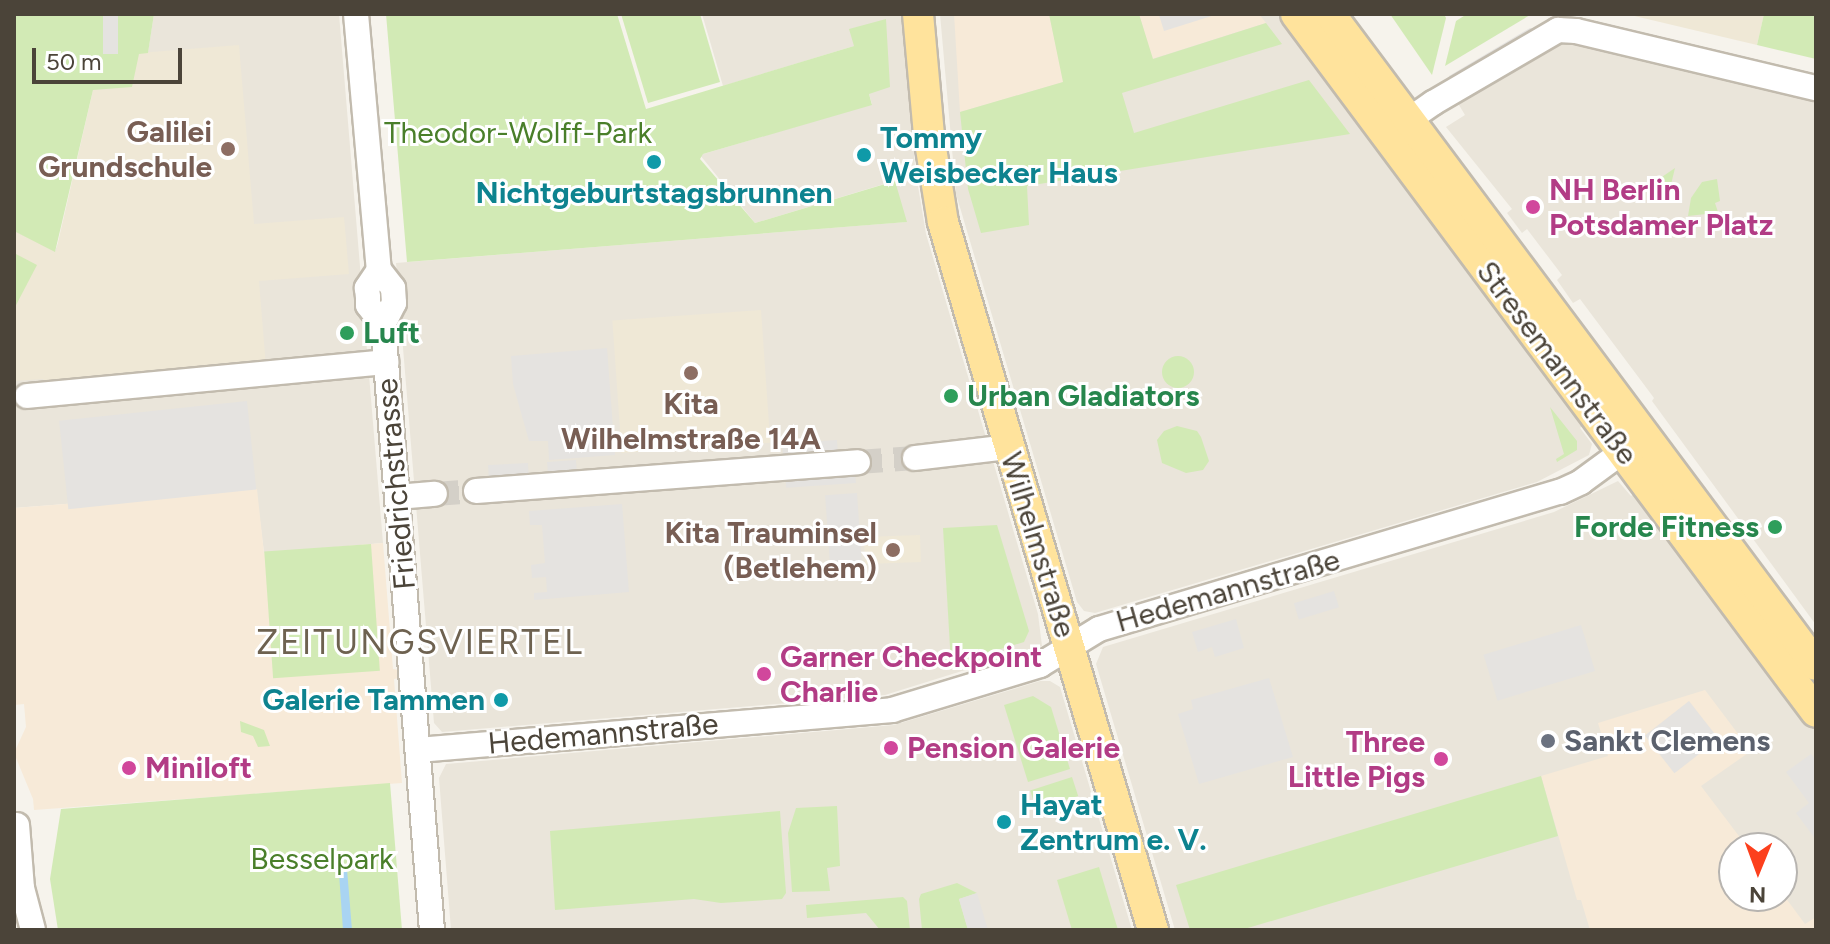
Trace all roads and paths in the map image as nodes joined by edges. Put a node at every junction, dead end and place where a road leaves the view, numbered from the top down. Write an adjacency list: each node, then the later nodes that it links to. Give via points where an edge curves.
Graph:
1 (356, 14): 7 (street, Friedrichstrasse, via 379,270 393,288 394,303 383,325)
2 (918, 14): 10 (main road, Wilhelmstraße, via 939,200)
3 (1330, 14): 6 (main road, Stresemannstraße)
4 (1299, 15): 6 (main road, Stresemannstraße)
5 (1816, 88): 6 (street, via 1558,30)
6 (1398, 128): 9 (main road, Stresemannstraße)
7 (386, 362): 8 (street); 15 (street, Friedrichstrasse)
8 (27, 396)
9 (1634, 443): 16 (street, Hedemannstraße, via 1560,492 1099,629); 17 (main road, Stresemannstraße); 18 (main road, Stresemannstraße)
10 (1008, 447): 11 (street); 16 (main road, Wilhelmstraße)
11 (915, 458)
12 (858, 462): 13 (street)
13 (476, 491)
14 (435, 494): 15 (street)
15 (397, 497): 19 (street, Friedrichstrasse)
16 (1068, 647): 19 (street, Hedemannstraße, via 1040,665 892,710); 23 (main road, Wilhelmstraße)
17 (1816, 665)
18 (1816, 712)
19 (418, 750): 22 (street, Friedrichstrasse)
20 (17, 825): 21 (street, via 22,888)
21 (33, 930)
22 (432, 930)
23 (1153, 930)

